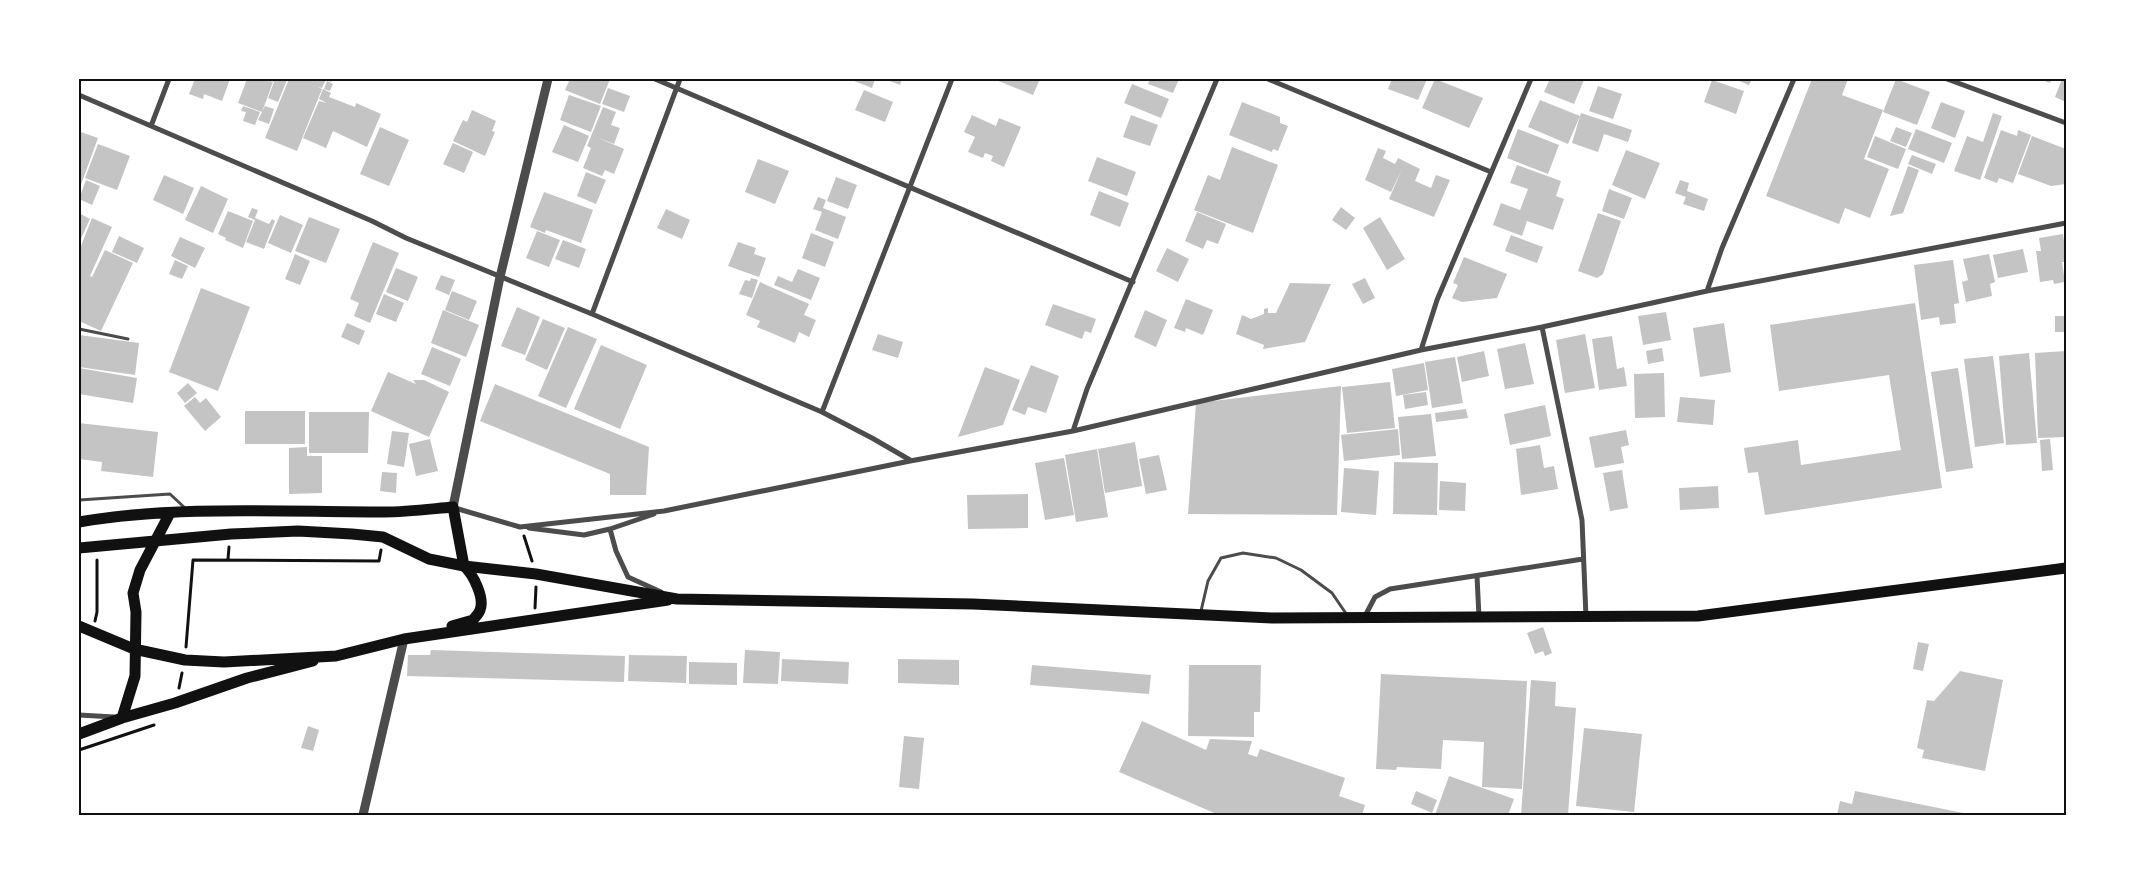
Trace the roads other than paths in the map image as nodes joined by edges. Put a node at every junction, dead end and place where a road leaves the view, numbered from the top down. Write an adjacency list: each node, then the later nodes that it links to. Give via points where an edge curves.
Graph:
1 (169, 79): 14 (street)
2 (548, 79): 18 (street)
3 (656, 79): 11 (street)
4 (680, 79): 11 (street)
5 (952, 79): 16 (street)
6 (1217, 79): 19 (street)
7 (1268, 79): 15 (street)
8 (1530, 79): 15 (street)
9 (1794, 79): 20 (street)
10 (1947, 79): 13 (street)
11 (676, 87): 16 (street); 21 (street)
12 (79, 95): 14 (street)
13 (2066, 123)
14 (151, 126): 18 (street)
15 (1491, 172): 25 (street, via 1437,300)
16 (909, 187): 19 (street); 26 (street)
17 (2066, 223): 20 (street)
18 (500, 277): 21 (street); 30 (street)
19 (1132, 282): 27 (street)
20 (1707, 291): 22 (street)
21 (592, 314): 26 (street)
22 (1542, 327): 25 (street); 39 (street, via 1582,520)
23 (79, 329): 24 (lane)
24 (128, 339)
25 (1422, 350): 27 (street)
26 (822, 412): 28 (street)
27 (1073, 431): 28 (street)
28 (910, 461): 31 (street)
29 (79, 500): 33 (lane, via 170,494)
30 (453, 507): 33 (main road, via 386,512); 35 (street); 40 (main road)
31 (664, 511): 35 (street); 36 (street)
32 (170, 513): 33 (main road); 34 (main road); 37 (main road)
33 (192, 513)
34 (79, 522)
35 (520, 527): 36 (street, via 584,535)
36 (610, 530): 43 (street, via 628,577)
37 (157, 540): 38 (main road); 40 (main road, via 298,531 383,537 429,559); 51 (main road, via 140,570 133,593 136,612)
38 (79, 548)
39 (1584, 559): 42 (street); 48 (street)
40 (464, 566): 43 (main road, via 536,574); 50 (main road, via 470,571 480,597 480,610 473,620)
41 (2066, 568): 48 (main road, via 1698,616)
42 (1476, 576): 46 (street, via 1381,592); 47 (street)
43 (677, 599): 44 (main road, via 973,604); 50 (main road)
44 (1201, 614): 45 (main road, via 1272,618); 45 (lane, via 1208,581 1221,558 1244,553 1276,558 1301,570 1332,593)
45 (1348, 616): 46 (main road)
46 (1365, 616): 47 (main road)
47 (1479, 617): 48 (main road)
48 (1586, 618)
49 (79, 626): 51 (main road)
50 (404, 639): 52 (main road); 56 (street)
51 (134, 649): 52 (main road, via 185,660 224,662); 54 (main road, via 135,676)
52 (336, 656): 54 (main road, via 247,678)
53 (79, 715): 54 (street)
54 (122, 718): 55 (main road)
55 (79, 734)
56 (363, 815)

